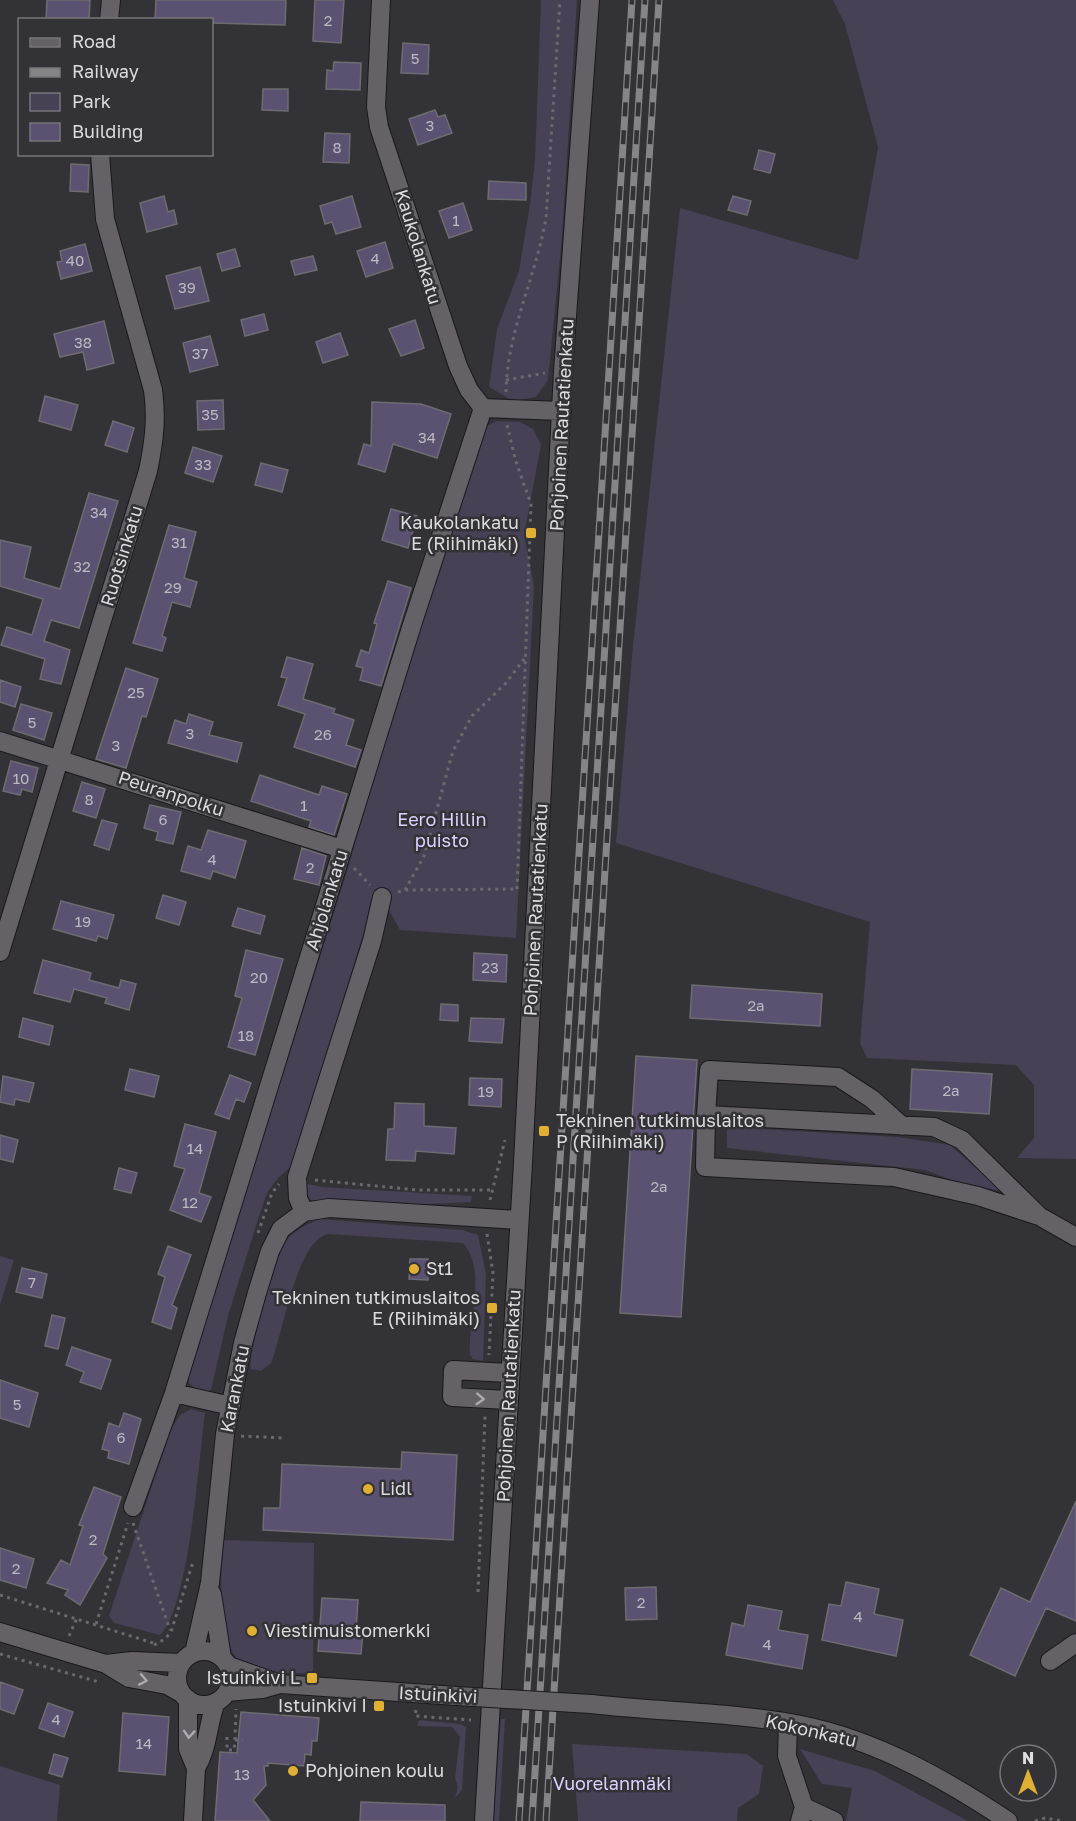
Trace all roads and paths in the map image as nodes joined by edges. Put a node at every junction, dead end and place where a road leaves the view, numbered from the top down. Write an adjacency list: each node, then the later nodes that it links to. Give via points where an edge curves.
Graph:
1 (111, 0): 5 (street)
2 (381, 0): 9 (street, Kaukolankatu, via 376,106 379,127 458,366)
3 (560, 0): 8 (path, via 546,218 509,353)
4 (590, 0): 7 (street, Pohjoinen Rautatienkatu)
5 (109, 18)
6 (100, 156): 14 (street, Ruotsinkatu, via 105,219 153,390 156,432 148,471)
7 (563, 371): 8 (path); 11 (street, Pohjoinen Rautatienkatu)
8 (506, 380): 10 (path)
9 (483, 408): 10 (street); 15 (street, Ahjolankatu)
10 (505, 409): 11 (street); 12 (path, via 508,436 531,504)
11 (562, 411): 29 (street, Pohjoinen Rautatienkatu)
12 (525, 657): 16 (path); 17 (path, via 506,683 472,716 453,751 424,856)
13 (0, 741): 14 (street, Peuranpolku)
14 (60, 759): 15 (street, Peuranpolku); 20 (street, Ruotsinkatu)
15 (342, 849): 18 (path, via 357,872); 34 (street, Ahjolankatu)
16 (517, 889): 17 (path); 19 (path)
17 (405, 890): 18 (path)
18 (382, 897): 24 (street, via 372,941)
19 (518, 900)
20 (0, 952)
21 (706, 1115): 22 (street); 22 (street, via 709,1071 838,1077 872,1098); 27 (street, via 705,1167 894,1177 978,1196)
22 (902, 1126): 27 (street, via 934,1127 962,1140)
23 (505, 1139): 25 (path)
24 (297, 1177): 25 (path, via 417,1190); 26 (street, via 298,1198); 31 (path, via 285,1178 272,1193)
25 (490, 1190): 28 (path)
26 (304, 1212): 28 (street, via 329,1208); 37 (street, Karankatu, via 281,1229 270,1251 243,1343)
27 (1039, 1216): 30 (street)
28 (489, 1218): 29 (street); 32 (path, via 487,1237 493,1273)
29 (519, 1220): 33 (street, Pohjoinen Rautatienkatu)
30 (1076, 1237)
31 (254, 1242)
32 (488, 1372): 33 (street); 35 (street, one-way to 35, via 453,1370 452,1397)
33 (509, 1373): 36 (street, Pohjoinen Rautatienkatu)
34 (174, 1393): 37 (street); 40 (street, Ahjolankatu)
35 (486, 1399): 36 (street); 44 (path)
36 (508, 1400): 76 (street, Pohjoinen Rautatienkatu)
37 (231, 1406): 38 (street, Karankatu)
38 (225, 1434): 39 (path); 42 (street, Karankatu)
39 (284, 1438)
40 (133, 1507)
41 (194, 1556): 47 (path)
42 (210, 1583): 51 (street, Karankatu); 53 (street, Karankatu)
43 (0, 1595): 45 (path)
44 (478, 1597)
45 (96, 1624): 47 (path, via 130,1516); 48 (path)
46 (0, 1632): 55 (street)
47 (171, 1632): 48 (path)
48 (154, 1643): 54 (path)
49 (1076, 1643): 52 (street)
50 (0, 1654): 56 (path)
51 (187, 1658): 53 (street, via 211,1652); 54 (street); 58 (street, via 177,1678)
52 (1050, 1661)
53 (225, 1662): 57 (street, Istuinkivi); 59 (street, via 231,1675)
54 (152, 1663): 55 (street, via 132,1660)
55 (106, 1664): 58 (street, one-way to 58, via 129,1678 167,1685)
56 (107, 1684)
57 (280, 1684): 59 (street, Istuinkivi); 60 (street, Istuinkivi, bridge)
58 (185, 1696): 59 (street, via 201,1704); 72 (street, one-way to 72, via 190,1714 188,1749)
59 (228, 1701): 72 (street, via 211,1716 206,1751)
60 (593, 1704): 65 (street, Kokonkatu)
61 (426, 1708): 64 (path, via 416,1708 416,1716)
62 (472, 1709): 64 (path)
63 (236, 1716): 67 (path)
64 (471, 1720): 68 (path)
65 (788, 1723): 73 (street, via 787,1756); 74 (street, Kokonkatu, via 856,1740 890,1754)
66 (230, 1724): 67 (path)
67 (235, 1728): 69 (path)
68 (470, 1731)
69 (235, 1740): 70 (path); 71 (path, via 234,1750)
70 (243, 1740)
71 (227, 1750)
72 (196, 1768): 75 (street)
73 (802, 1814): 77 (street)
74 (1005, 1820)
75 (193, 1821)
76 (484, 1821)
77 (834, 1821)
78 (1035, 1821): 79 (path)
79 (1062, 1821)

